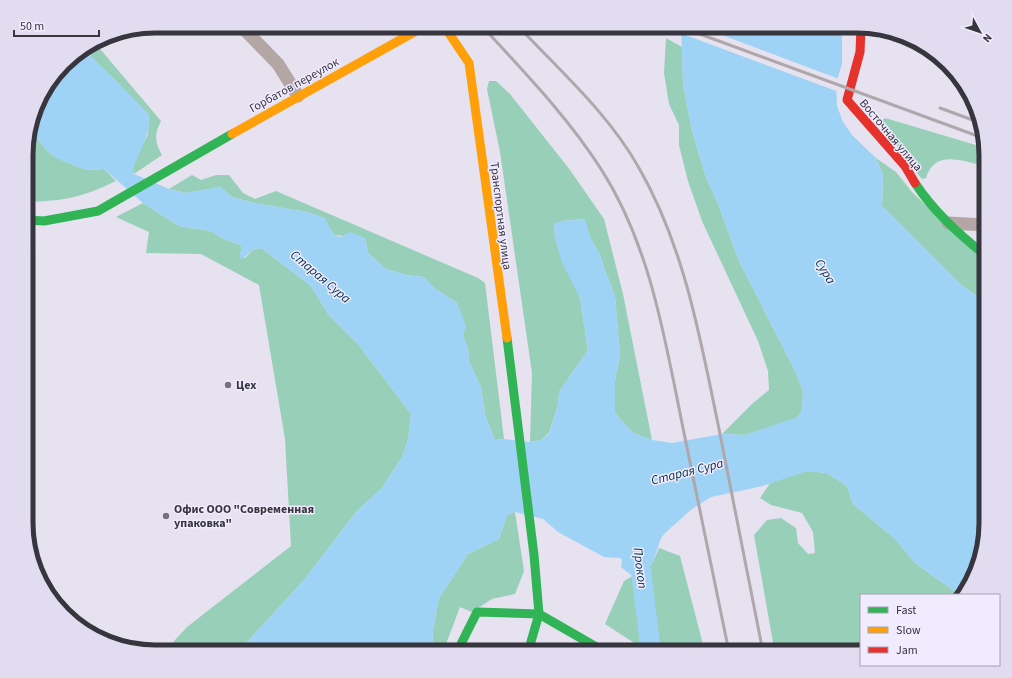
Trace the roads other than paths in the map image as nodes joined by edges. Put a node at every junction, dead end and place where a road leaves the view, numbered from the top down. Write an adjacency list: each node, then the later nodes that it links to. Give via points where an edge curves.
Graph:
1 (247, 33): 5 (street, via 278,64)
2 (412, 33): 5 (main road, Горбатов переулок)
3 (449, 33): 10 (main road, Транспортная улица, via 469,64 517,415)
4 (860, 33): 7 (main road, Восточная улица, via 860,52 847,100 905,166 927,200)
5 (298, 96): 6 (main road, Горбатов переулок, via 98,211)
6 (33, 220)
7 (948, 223): 8 (street); 9 (main road, Восточная улица)
8 (979, 225)
9 (979, 250)
10 (539, 614): 11 (main road, via 477,612); 12 (main road); 13 (main road)
11 (460, 645)
12 (530, 645)
13 (593, 645)

